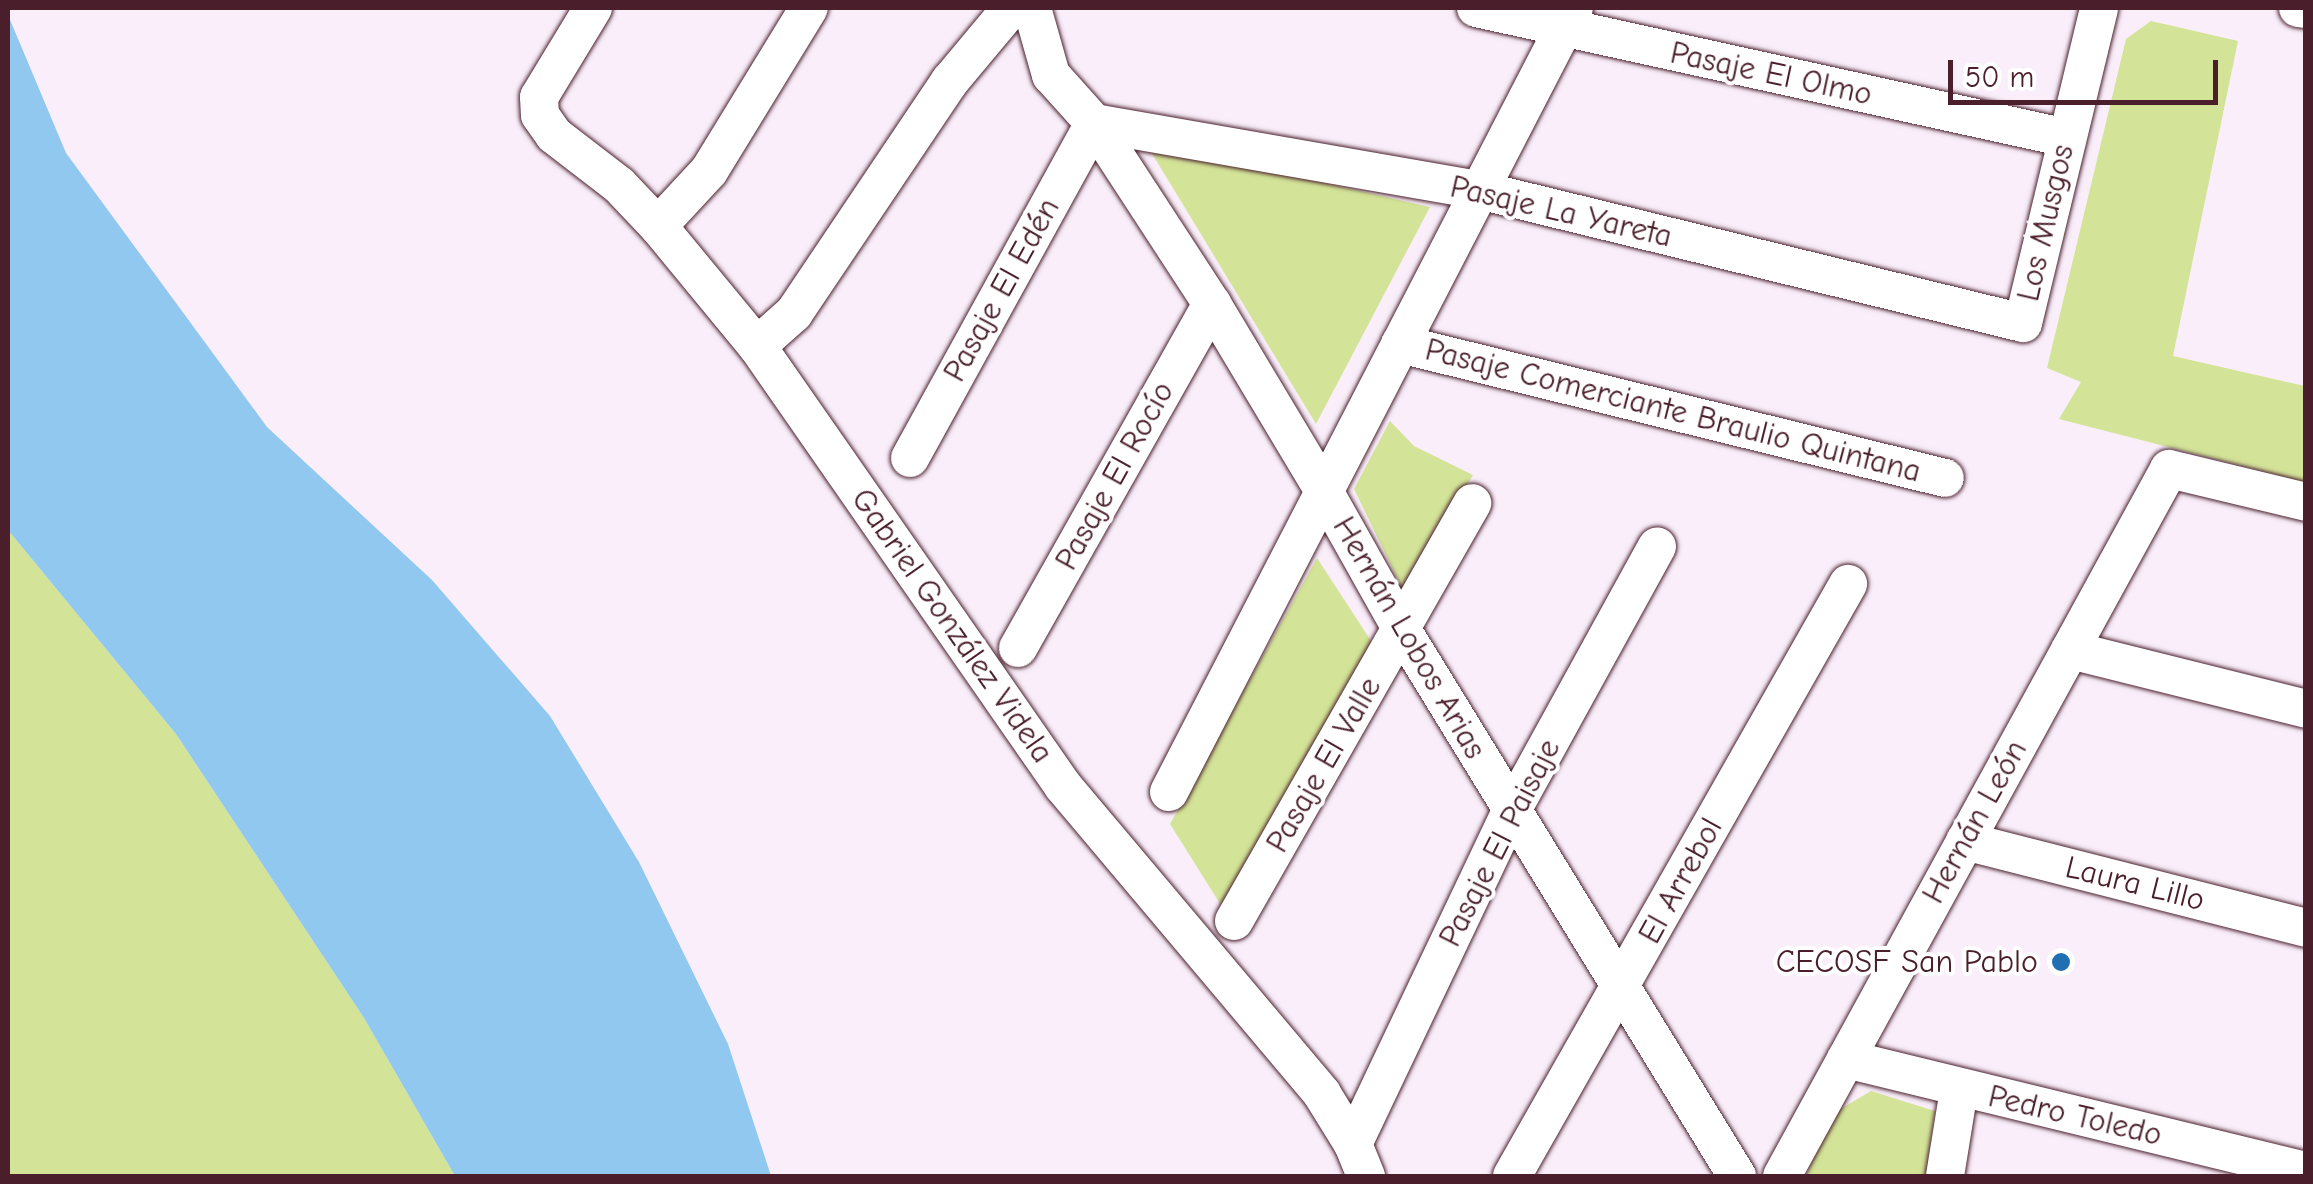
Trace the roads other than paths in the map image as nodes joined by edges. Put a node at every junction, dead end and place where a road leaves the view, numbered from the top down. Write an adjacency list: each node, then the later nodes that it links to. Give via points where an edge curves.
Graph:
1 (593, 8): 13 (street, Gabriel González Videla, via 539,97 540,116)
2 (810, 8): 13 (street, via 708,171)
3 (1011, 8): 17 (street, via 950,81 794,313)
4 (1032, 8): 10 (street, Hernán Lobos Arias, via 1051,75)
5 (1476, 8): 9 (street, Pasaje El Olmo)
6 (2099, 8): 11 (street, Los Musgos)
7 (2298, 8): 8 (street)
8 (2306, 9)
9 (1568, 18): 11 (street, Pasaje El Olmo); 12 (street)
10 (1084, 113): 12 (street, Pasaje La Yareta); 14 (street, Hernán Lobos Arias); 18 (street, Pasaje El Edén)
11 (2067, 138): 15 (street, Los Musgos)
12 (1479, 190): 15 (street, Pasaje La Yareta); 16 (street)
13 (658, 226): 17 (street, Gabriel González Videla)
14 (1212, 304): 20 (street, Hernán Lobos Arias); 26 (street, Pasaje El Rocío)
15 (2023, 323)
16 (1400, 344): 19 (street, Pasaje Comerciante Braulio Quintana); 20 (street)
17 (758, 346): 37 (street, Gabriel González Videla, via 1064,786 1322,1094)
18 (910, 458)
19 (1945, 478)
20 (1324, 491): 25 (street, Hernán Lobos Arias); 29 (street)
21 (1472, 502): 25 (street, Pasaje El Valle)
22 (2306, 502): 27 (street, Hernán León, via 2169,468)
23 (1657, 546): 30 (street, Pasaje El Paisaje)
24 (1848, 584): 34 (street, El Arrebol)
25 (1402, 630): 30 (street, Hernán Lobos Arias); 32 (street, Pasaje El Valle)
26 (1018, 648)
27 (2070, 650): 28 (street); 31 (street, Hernán León)
28 (2306, 709)
29 (1169, 792)
30 (1512, 812): 34 (street, Hernán Lobos Arias); 37 (street, Pasaje El Paisaje)
31 (1965, 841): 33 (street, Laura Lillo); 35 (street, Hernán León)
32 (1234, 922)
33 (2306, 928)
34 (1621, 987): 40 (street, El Arrebol); 41 (street, Hernán Lobos Arias)
35 (1846, 1060): 36 (street, Pedro Toledo); 42 (street, Hernán León)
36 (1960, 1090): 38 (street, Pedro Toledo); 43 (street)
37 (1360, 1160)
38 (2206, 1162): 39 (street, Pedro Toledo)
39 (2306, 1171)
40 (1512, 1176)
41 (1736, 1176)
42 (1782, 1176)
43 (1946, 1176)

